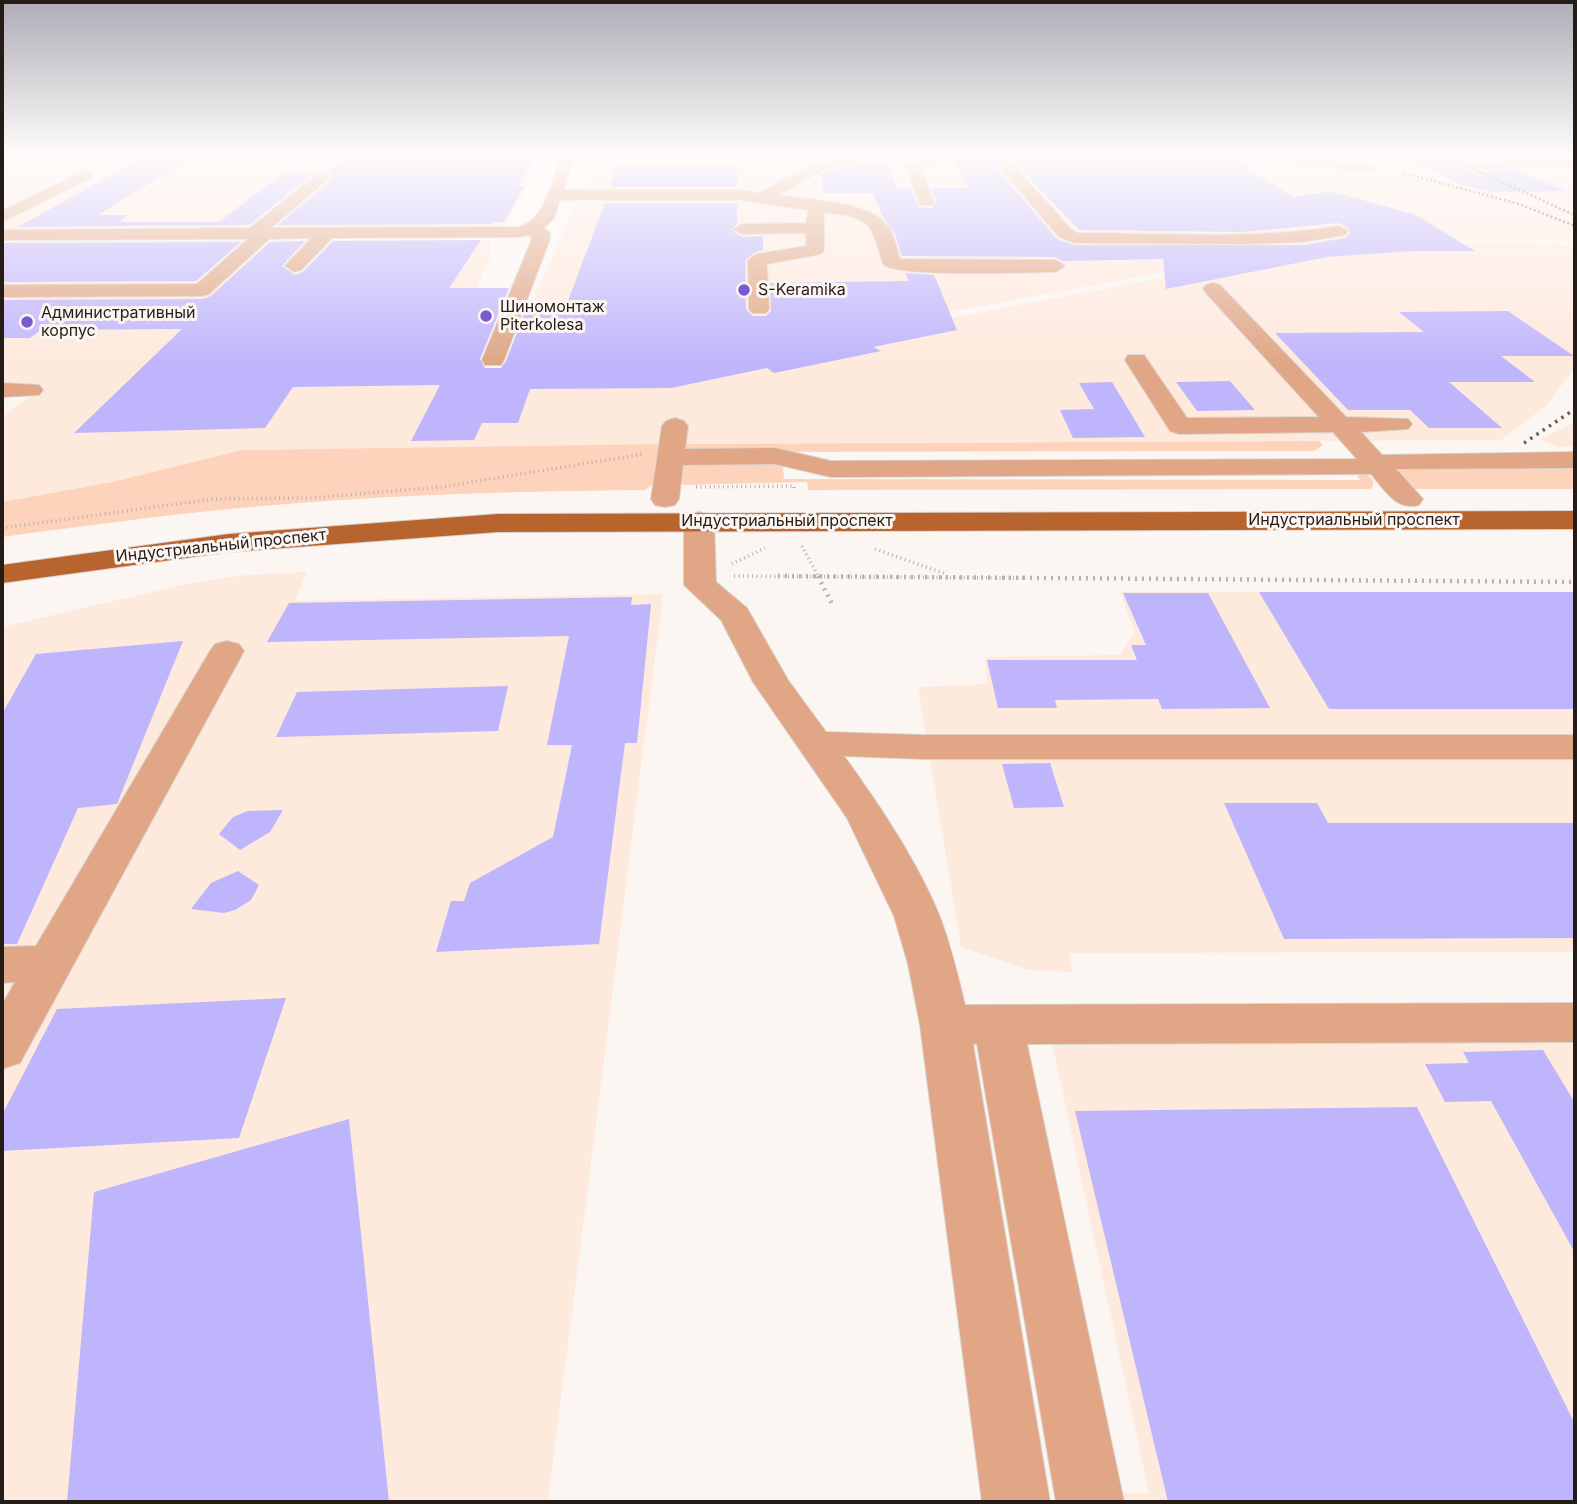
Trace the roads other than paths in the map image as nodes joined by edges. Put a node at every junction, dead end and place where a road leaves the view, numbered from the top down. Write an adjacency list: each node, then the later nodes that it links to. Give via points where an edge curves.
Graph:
1 (269, 225): 11 (street)
2 (451, 225): 10 (street)
3 (537, 225): 7 (street)
4 (878, 225): 14 (street, via 892,264)
5 (1058, 225): 9 (street, via 1075,237 1246,239)
6 (815, 228): 8 (street); 18 (street, via 816,250 757,260)
7 (532, 229): 10 (street); 19 (street, via 541,233 541,240)
8 (742, 229)
9 (1339, 231)
10 (446, 233): 12 (street)
11 (259, 234): 12 (street); 13 (street); 17 (street, via 202,290)
12 (326, 234): 15 (street)
13 (2, 235)
14 (1056, 265)
15 (294, 266)
16 (1213, 289): 24 (street)
17 (2, 291)
18 (759, 309)
19 (493, 360)
20 (1136, 360): 24 (street, via 1179,426)
21 (2, 390): 22 (street)
22 (31, 390)
23 (1399, 424): 24 (street)
24 (1340, 425): 28 (street)
25 (675, 426): 26 (street)
26 (671, 455): 28 (street, via 775,456 831,469); 29 (street)
27 (1575, 460): 28 (street, via 1389,461)
28 (1379, 466): 30 (street)
29 (666, 493): 30 (main road, Индустриальный проспект); 34 (main road, Индустриальный проспект, via 356,509 201,522)
30 (1409, 499): 31 (main road, Индустриальный проспект)
31 (1575, 499)
32 (1575, 520): 33 (main road, Индустриальный проспект)
33 (699, 521): 35 (main road, Индустриальный проспект, via 402,528 216,545); 37 (street, via 700,585 735,615 771,682)
34 (2, 548)
35 (2, 574)
36 (227, 651): 39 (street)
37 (813, 743): 38 (street); 42 (street, via 866,815 917,916 932,964)
38 (1575, 747)
39 (50, 963): 40 (street); 43 (street)
40 (2, 965)
41 (1575, 1022): 42 (street)
42 (972, 1025): 44 (street); 45 (street)
43 (2, 1049)
44 (1016, 1502)
45 (1090, 1502)

